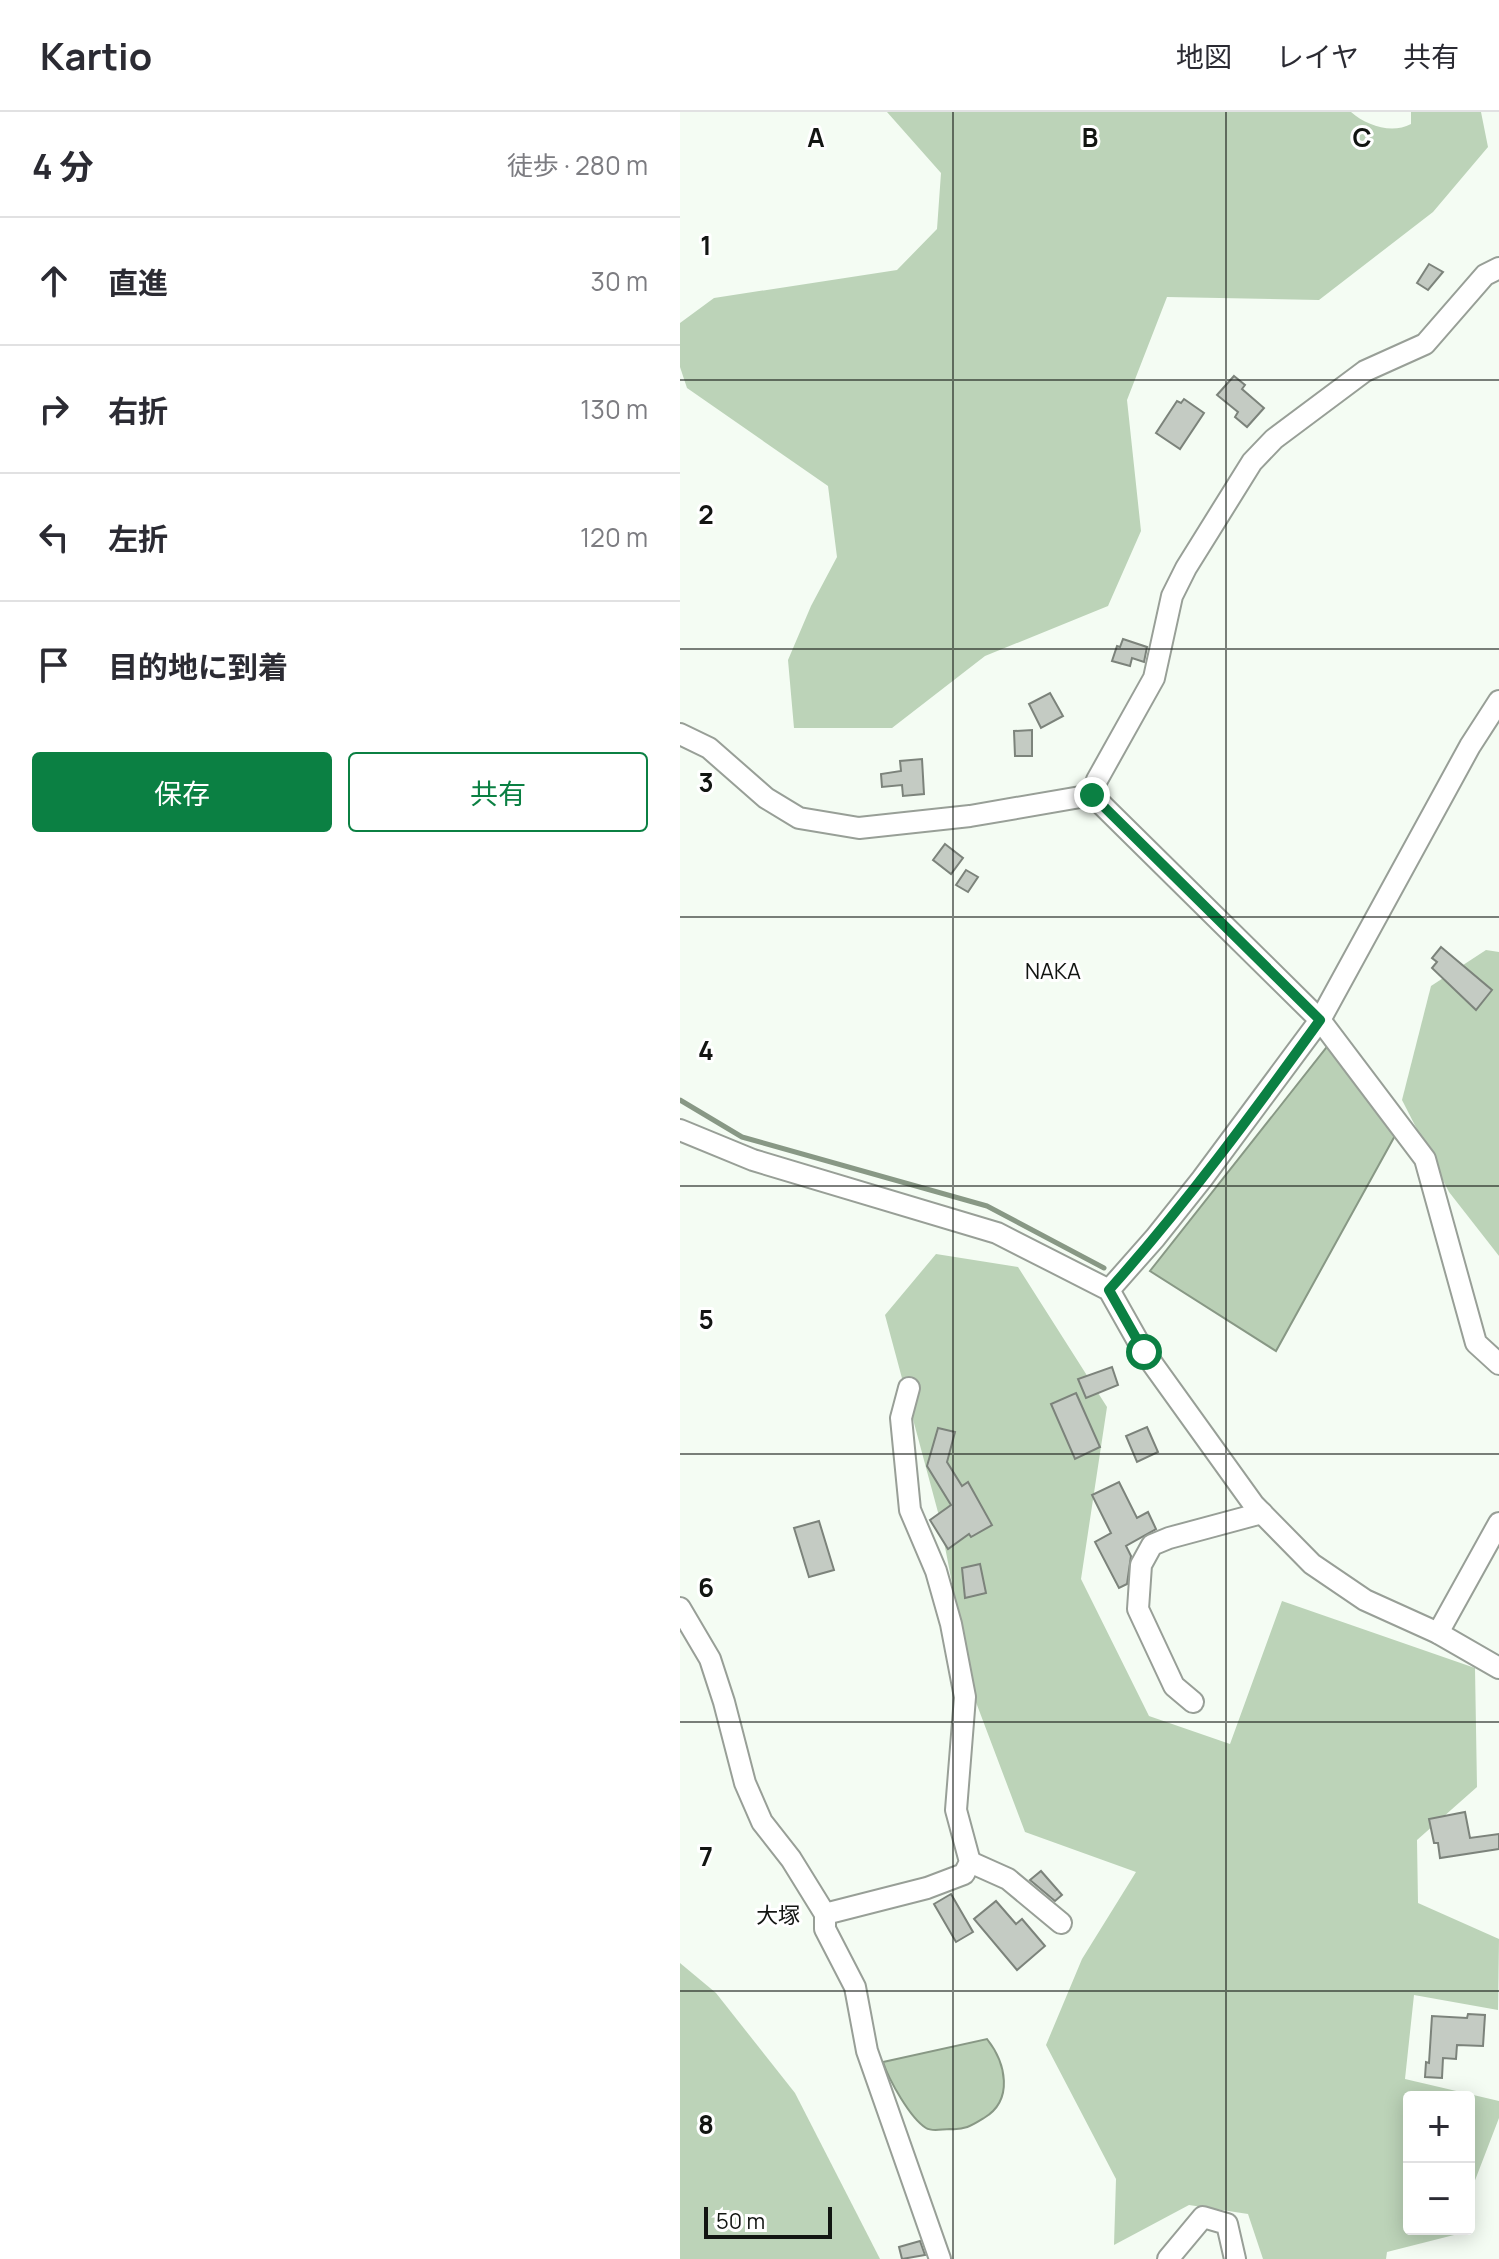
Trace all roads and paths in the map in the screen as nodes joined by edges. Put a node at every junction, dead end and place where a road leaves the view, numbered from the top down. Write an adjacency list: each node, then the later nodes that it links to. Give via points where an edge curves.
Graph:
1 (1499, 268): 4 (street, via 1485,275 1425,344 1365,371 1274,439 1252,462 1172,596 1154,678)
2 (1499, 701): 5 (street)
3 (680, 734): 4 (street, via 709,748 766,798 799,818 859,828)
4 (1092, 795): 5 (street)
5 (1320, 1020): 7 (street, via 1202,1179); 8 (street, via 1425,1159 1476,1343)
6 (680, 1130): 7 (street, via 753,1160 997,1233)
7 (1109, 1290): 10 (street, via 1144,1352)
8 (1499, 1364)
9 (909, 1388): 16 (street, via 901,1418 910,1510 936,1571 965,1697 956,1810)
10 (1262, 1513): 13 (street, via 1312,1564 1365,1600); 15 (street, via 1152,1545 1141,1565 1138,1609 1174,1686)
11 (1499, 1523): 13 (street)
12 (680, 1608): 17 (street, via 710,1659 745,1783 762,1822)
13 (1438, 1633): 14 (street)
14 (1499, 1668)
15 (1193, 1702)
16 (970, 1862): 17 (street, via 964,1874 927,1888); 18 (street, via 1008,1879)
17 (825, 1914): 19 (street, via 825,1929 855,1987 867,2051)
18 (1061, 1923)
19 (940, 2259)
20 (1168, 2259): 21 (street, via 1203,2217 1227,2224)
21 (1235, 2259)

